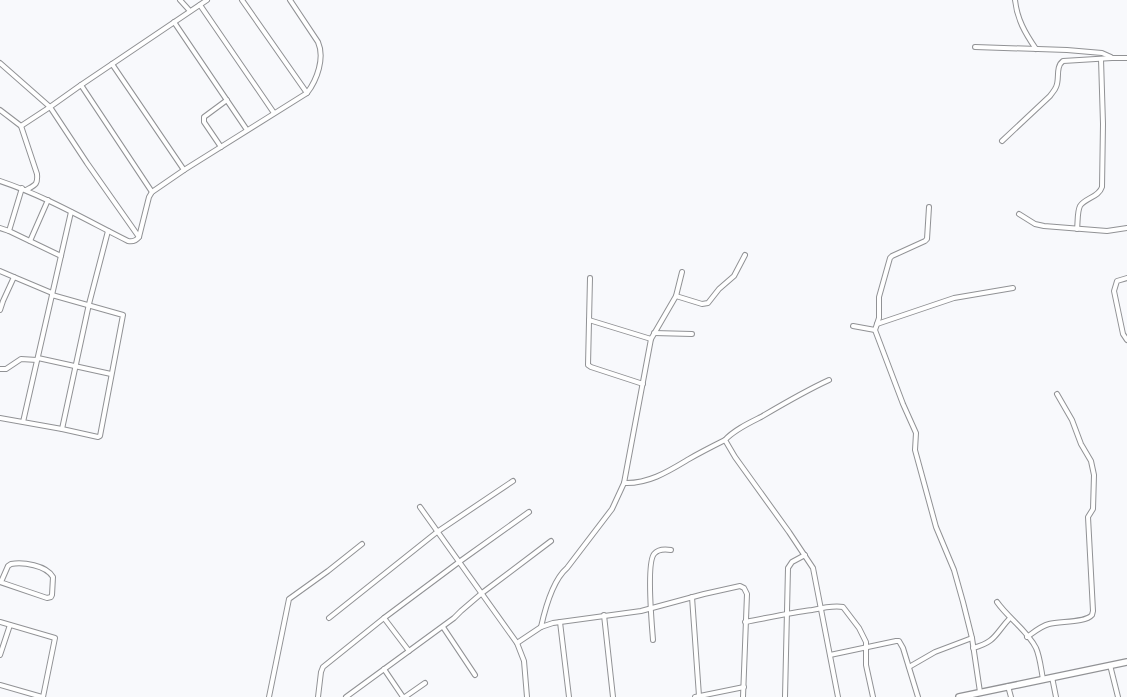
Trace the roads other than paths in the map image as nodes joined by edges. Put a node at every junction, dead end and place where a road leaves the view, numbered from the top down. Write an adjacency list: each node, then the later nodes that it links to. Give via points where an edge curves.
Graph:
1 (180, 0): 7 (street)
2 (207, 0): 6 (street)
3 (242, 0): 17 (street)
4 (290, 0): 17 (street, via 321,48 314,84)
5 (1015, 0): 10 (street, via 1019,21)
6 (200, 5): 7 (street); 21 (street)
7 (190, 12): 8 (street)
8 (174, 22): 15 (street); 18 (street)
9 (975, 47): 10 (street)
10 (1036, 49): 11 (street, via 1097,52)
11 (1112, 58): 12 (street); 13 (street)
12 (1127, 58)
13 (1101, 59): 24 (street, via 1066,60 1060,63 1056,88); 36 (street, via 1102,187 1081,204)
14 (0, 64): 19 (street)
15 (112, 64): 16 (street); 26 (street)
16 (81, 85): 19 (street); 29 (street)
17 (307, 93): 21 (street)
18 (227, 100): 23 (street); 25 (street, via 203,119)
19 (50, 107): 22 (street); 39 (street)
20 (0, 110): 22 (street)
21 (274, 114): 23 (street)
22 (21, 126): 28 (street, via 38,180 36,184)
23 (247, 130): 25 (street)
24 (1002, 141)
25 (221, 147): 26 (street)
26 (184, 170): 29 (street)
27 (0, 181): 28 (street)
28 (24, 189): 30 (street); 37 (street)
29 (152, 192): 39 (street)
30 (48, 200): 32 (street); 40 (street)
31 (929, 207): 54 (street, via 927,239 892,256 888,262 879,297)
32 (71, 212): 38 (street); 42 (street)
33 (1019, 214): 36 (street, via 1040,226)
34 (0, 228): 37 (street)
35 (1127, 228): 36 (street, via 1107,231)
36 (1077, 229)
37 (9, 231): 40 (street)
38 (108, 231): 39 (street, via 133,242); 51 (street)
39 (139, 236)
40 (30, 241): 42 (street)
41 (745, 255): 50 (street, via 734,276 708,303 702,304)
42 (61, 256): 49 (street)
43 (0, 271): 45 (street)
44 (682, 272): 50 (street)
45 (14, 277): 49 (street); 52 (street)
46 (590, 278): 53 (street)
47 (1127, 278): 60 (street, via 1117,281 1114,291 1123,334)
48 (1013, 288): 54 (street, via 954,298)
49 (52, 294): 51 (street); 61 (street)
50 (676, 296): 57 (street)
51 (89, 304): 62 (street); 64 (street, via 123,315)
52 (0, 310)
53 (589, 320): 59 (street); 66 (street, via 588,365)
54 (878, 324): 56 (street)
55 (853, 326): 56 (street)
56 (875, 330): 100 (street, via 916,433 915,450 927,495 936,527 954,570)
57 (654, 333): 58 (street); 59 (street)
58 (692, 334)
59 (651, 339): 66 (street)
60 (1127, 340)
61 (38, 359): 62 (street); 63 (street, via 21,358 6,368); 69 (street)
62 (76, 366): 64 (street); 70 (street)
63 (0, 368)
64 (111, 374): 70 (street, via 100,436)
65 (829, 380): 71 (street, via 752,421)
66 (643, 384): 73 (street)
67 (1057, 394): 99 (street, via 1091,461 1094,475 1093,509 1088,517 1093,611 1087,618 1050,624)
68 (0, 418): 69 (street)
69 (23, 422): 70 (street)
70 (62, 429)
71 (725, 440): 73 (street, via 656,478); 80 (street)
72 (513, 481): 76 (street)
73 (624, 483): 98 (street, via 612,509 561,573 545,609)
74 (420, 507): 76 (street)
75 (529, 512): 81 (street)
76 (437, 532): 81 (street); 90 (street)
77 (551, 541): 83 (street)
78 (362, 544): 121 (street, via 288,601)
79 (671, 550): 86 (street, via 662,549 652,556)
80 (805, 555): 87 (street, via 813,568); 88 (street, via 792,562 788,568)
81 (459, 562): 83 (street); 91 (street)
82 (1, 582): 82 (street, via 47,598 52,594 52,574 33,566 11,564)
83 (482, 593): 97 (street); 102 (street)
84 (692, 597): 86 (street); 95 (street, via 740,586 746,594); 128 (street)
85 (997, 602): 92 (street)
86 (650, 608): 89 (street); 101 (street)
87 (821, 608): 88 (street); 103 (street, via 843,607 863,634); 107 (street)
88 (788, 613): 95 (street); 130 (street)
89 (604, 615): 94 (street); 127 (street)
90 (329, 618)
91 (384, 618): 105 (street); 122 (street, via 323,666)
92 (1010, 618): 99 (street); 104 (street, via 992,640)
93 (0, 622): 96 (street)
94 (560, 622): 98 (street); 126 (street)
95 (745, 622): 118 (street)
96 (10, 625): 106 (street); 120 (street, via 55,638)
97 (442, 627): 105 (street); 112 (street)
98 (541, 627): 102 (street)
99 (1027, 636): 114 (street, via 1036,649)
100 (972, 638): 104 (street); 110 (street, via 934,652)
101 (653, 640)
102 (517, 643): 125 (street, via 524,660)
103 (866, 648): 107 (street); 110 (street, via 899,641); 132 (street, via 866,665)
104 (973, 648): 119 (street)
105 (409, 651): 111 (street)
106 (0, 655)
107 (830, 655): 131 (street)
108 (1127, 662): 109 (street)
109 (1110, 665): 113 (street); 137 (street)
110 (909, 667): 133 (street)
111 (384, 669): 123 (street); 124 (street)
112 (475, 675)
113 (1052, 677): 114 (street); 136 (street)
114 (1043, 679): 117 (street)
115 (425, 682): 124 (street)
116 (0, 685): 120 (street)
117 (1008, 686): 119 (street); 135 (street)
118 (744, 687): 128 (street); 129 (street)
119 (980, 692): 134 (street)
120 (42, 697)
121 (269, 697)
122 (318, 697)
123 (346, 697)
124 (404, 697)
125 (527, 697)
126 (569, 697)
127 (613, 697)
128 (697, 697)
129 (743, 697)
130 (785, 697)
131 (838, 697)
132 (873, 697)
133 (918, 697)
134 (961, 697)
135 (1011, 697)
136 (1056, 697)
137 (1118, 697)

